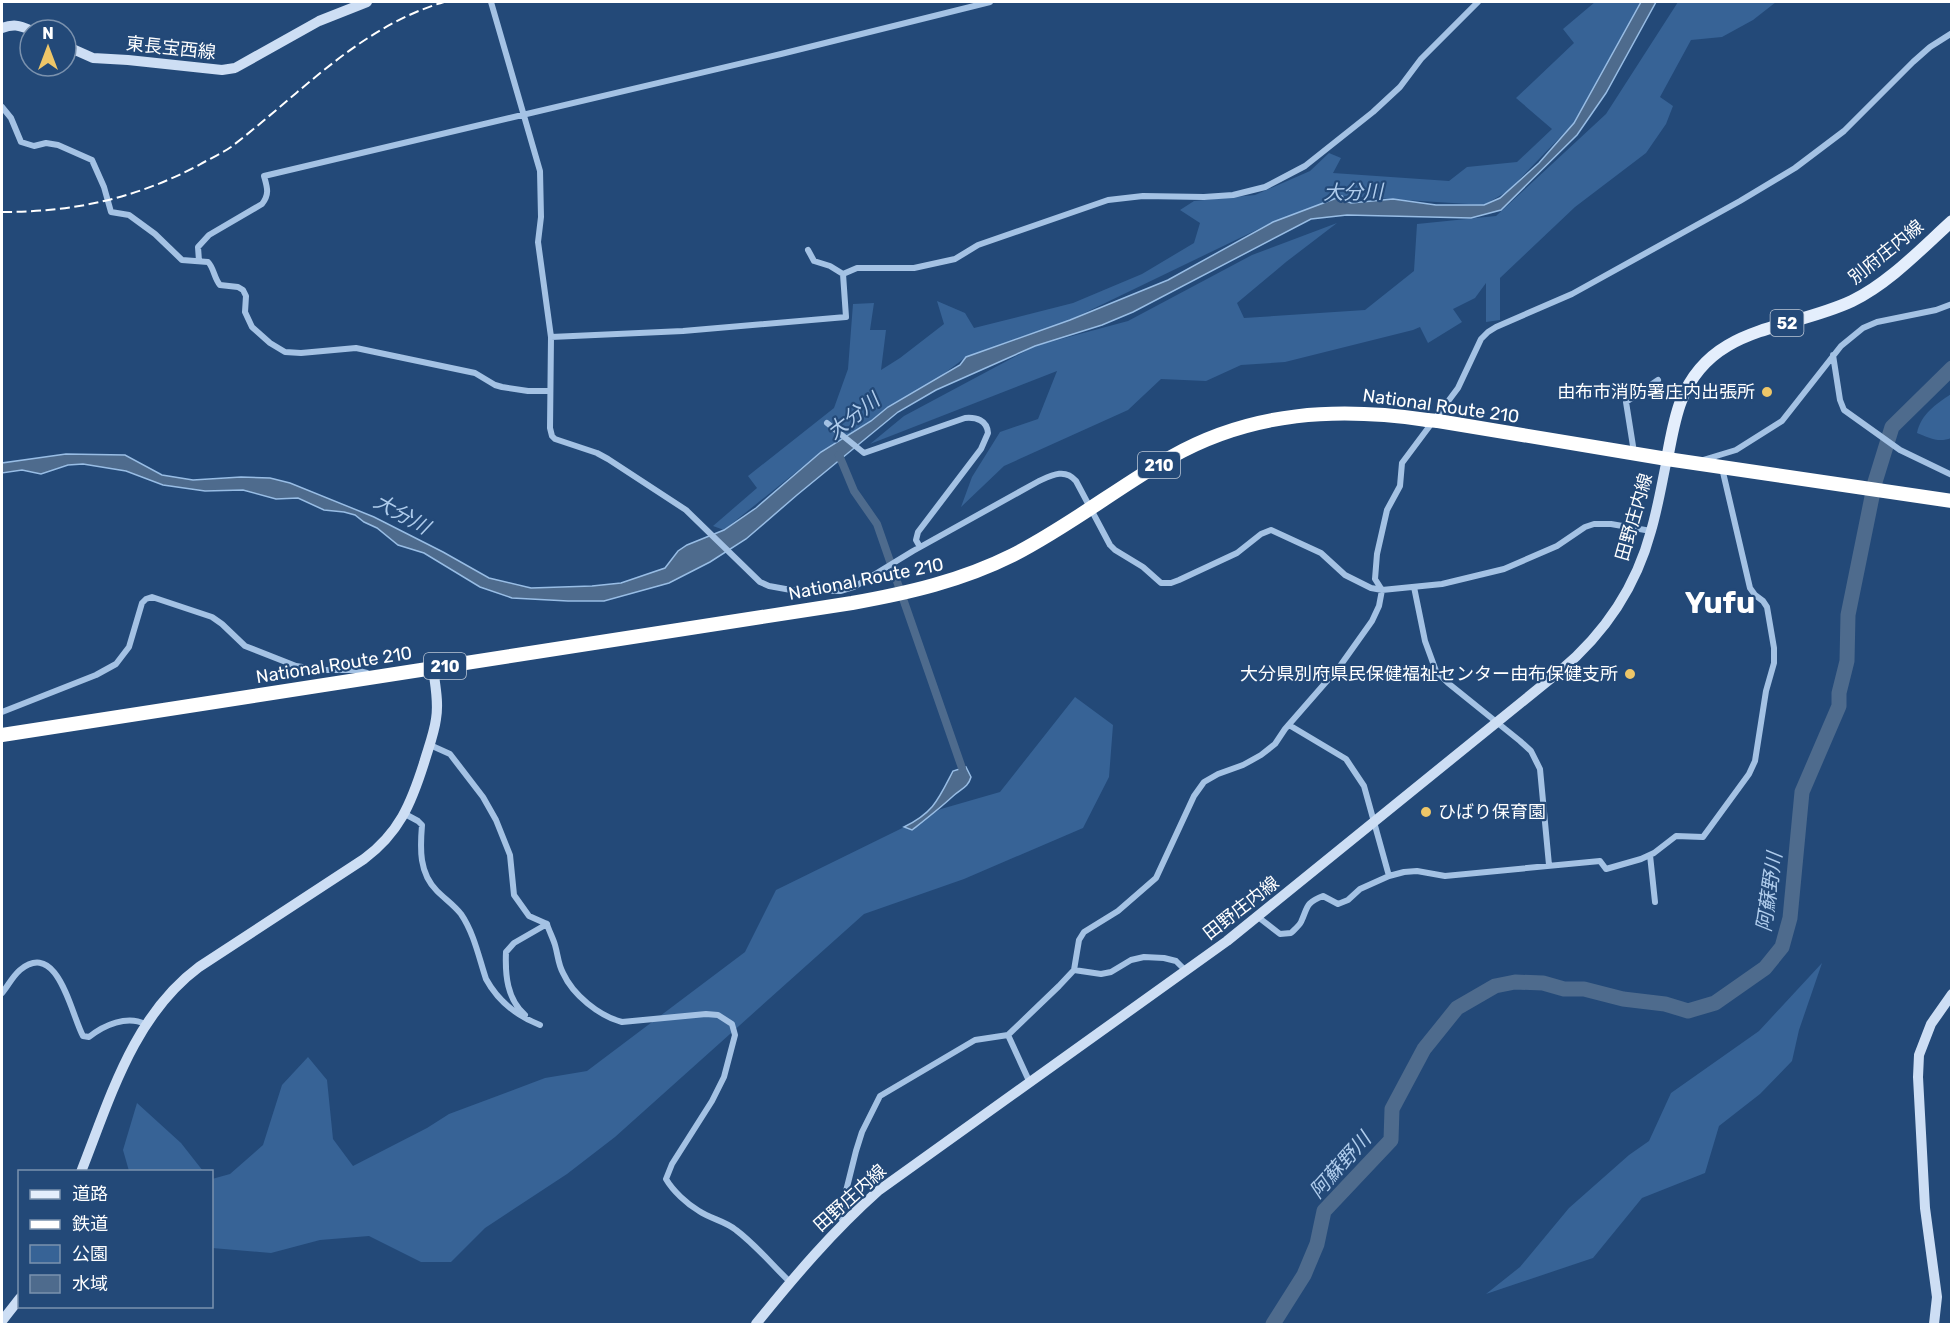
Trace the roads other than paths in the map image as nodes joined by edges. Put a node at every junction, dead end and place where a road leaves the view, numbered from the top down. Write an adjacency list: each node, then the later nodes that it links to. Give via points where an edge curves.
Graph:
1 (367, 2): 8 (main road, 東長宝西線, via 320,21 235,68 93,58)
2 (491, 2): 10 (street)
3 (990, 2): 10 (street)
4 (1478, 2): 14 (street, via 1373,112 1305,166 1265,187 1233,195 1143,195 1108,200 978,245 955,260 914,268 857,268)
5 (18, 25): 6 (main road)
6 (2, 28)
7 (1952, 33): 31 (street, via 1913,62 1844,131 1794,168 1572,294 1485,334 1458,388 1402,464 1400,486 1387,510 1377,554 1375,579)
8 (78, 51)
9 (2, 107): 13 (street, via 21,142 58,145 92,160 111,212 129,215 182,260)
10 (523, 114): 13 (street, via 264,176 267,198 209,235 198,247); 16 (street, via 540,171 538,242)
11 (1952, 221): 22 (main road, 別府庄内線 / 52, via 1864,295 1740,339 1707,360 1696,372 1681,402)
12 (808, 250): 14 (street, via 814,261)
13 (199, 261): 19 (street, via 208,262 220,285 243,291 245,312 252,327 285,351 356,348 475,373 502,387)
14 (843, 274): 16 (street, via 846,317)
15 (1952, 304): 17 (street, via 1871,324)
16 (551, 338): 19 (street)
17 (1833, 355): 23 (street, via 1782,421 1736,450); 25 (street, via 1841,405 1848,414 1900,450)
18 (1658, 380): 21 (street, via 1626,402)
19 (550, 391): 29 (street, via 550,428 555,439 597,453 683,508 743,567 769,586 841,591 860,585)
20 (827, 423): 29 (street, via 864,453 965,418 980,419 988,428 981,449 918,532 916,540)
21 (1632, 453): 22 (highway, National Route 210 / 210); 27 (highway, National Route 210 / 210, via 1384,414 1301,415 1254,424 1183,451)
22 (1667, 459): 23 (highway, National Route 210 / 210); 28 (main road, 田野庄内線)
23 (1695, 463): 24 (highway, National Route 210 / 210)
24 (1722, 466): 26 (highway, National Route 210 / 210); 41 (street, via 1750,588 1767,607 1774,663 1749,774 1703,837 1676,836)
25 (1952, 475)
26 (1952, 501)
27 (1090, 509): 29 (street, via 1073,477 1055,474); 31 (street, via 1110,545 1161,583 1179,580 1237,553 1271,530 1321,553 1346,575); 32 (highway, National Route 210 / 210, via 1003,560 914,591)
28 (1651, 531): 30 (street, via 1594,524 1557,546 1504,569); 35 (main road, 田野庄内線, via 1633,578 1608,622 1573,660)
29 (920, 547)
30 (1414, 587): 31 (street); 35 (street, via 1425,641 1436,671)
31 (1382, 590): 36 (street, via 1372,621 1340,666)
32 (433, 668): 33 (highway, National Route 210 / 210); 38 (main road, via 437,711)
33 (368, 678): 34 (street, via 367,673 359,671 296,666 245,646 213,617 152,597 142,603 133,639 116,664); 37 (highway, National Route 210 / 210)
34 (2, 712)
35 (1497, 721): 40 (main road, 田野庄内線); 42 (street, via 1531,751 1540,769)
36 (1289, 725): 40 (street, via 1346,759 1364,786); 47 (street, via 1261,755 1204,782 1156,878 1118,912 1084,932)
37 (2, 735)
38 (430, 745): 39 (main road); 46 (street, via 450,754 483,797 510,855 514,895 529,916)
39 (405, 814): 46 (street, via 422,825 423,869 466,923 490,987 513,1011 540,1026 513,1002 506,952); 51 (main road, via 386,840 364,859 189,975 160,1002)
40 (1375, 822): 43 (street); 45 (main road, 田野庄内線)
41 (1650, 855): 42 (street, via 1605,870 1600,861); 44 (street)
42 (1549, 866): 43 (street, via 1445,876 1417,871)
43 (1389, 876): 45 (street, via 1338,904 1323,896 1315,899 1291,933 1280,934)
44 (1655, 902)
45 (1258, 917): 48 (main road, 田野庄内線)
46 (547, 924): 56 (street, via 563,975 587,1003 610,1019 622,1022 706,1014 718,1015 732,1024 735,1035 724,1077 666,1179 690,1205 738,1231)
47 (1074, 970): 48 (street, via 1101,974 1143,957 1176,961); 52 (street)
48 (1186, 971): 53 (main road, 田野庄内線)
49 (2, 993): 51 (street, via 26,966 42,963 61,981 83,1036 89,1037 113,1023)
50 (1952, 994): 60 (main road, via 1931,1024 1919,1055 1925,1208 1937,1297)
51 (146, 1024): 54 (main road)
52 (1008, 1035): 53 (street); 55 (street, via 975,1040 880,1096 856,1151 843,1203 841,1218)
53 (1030, 1084): 55 (main road, 田野庄内線, via 878,1191)
54 (82, 1170)
55 (845, 1221): 56 (main road, 田野庄内線)
56 (790, 1282): 59 (main road, 田野庄内線)
57 (18, 1301): 58 (main road)
58 (2, 1322)
59 (756, 1324)
60 (1934, 1324)

